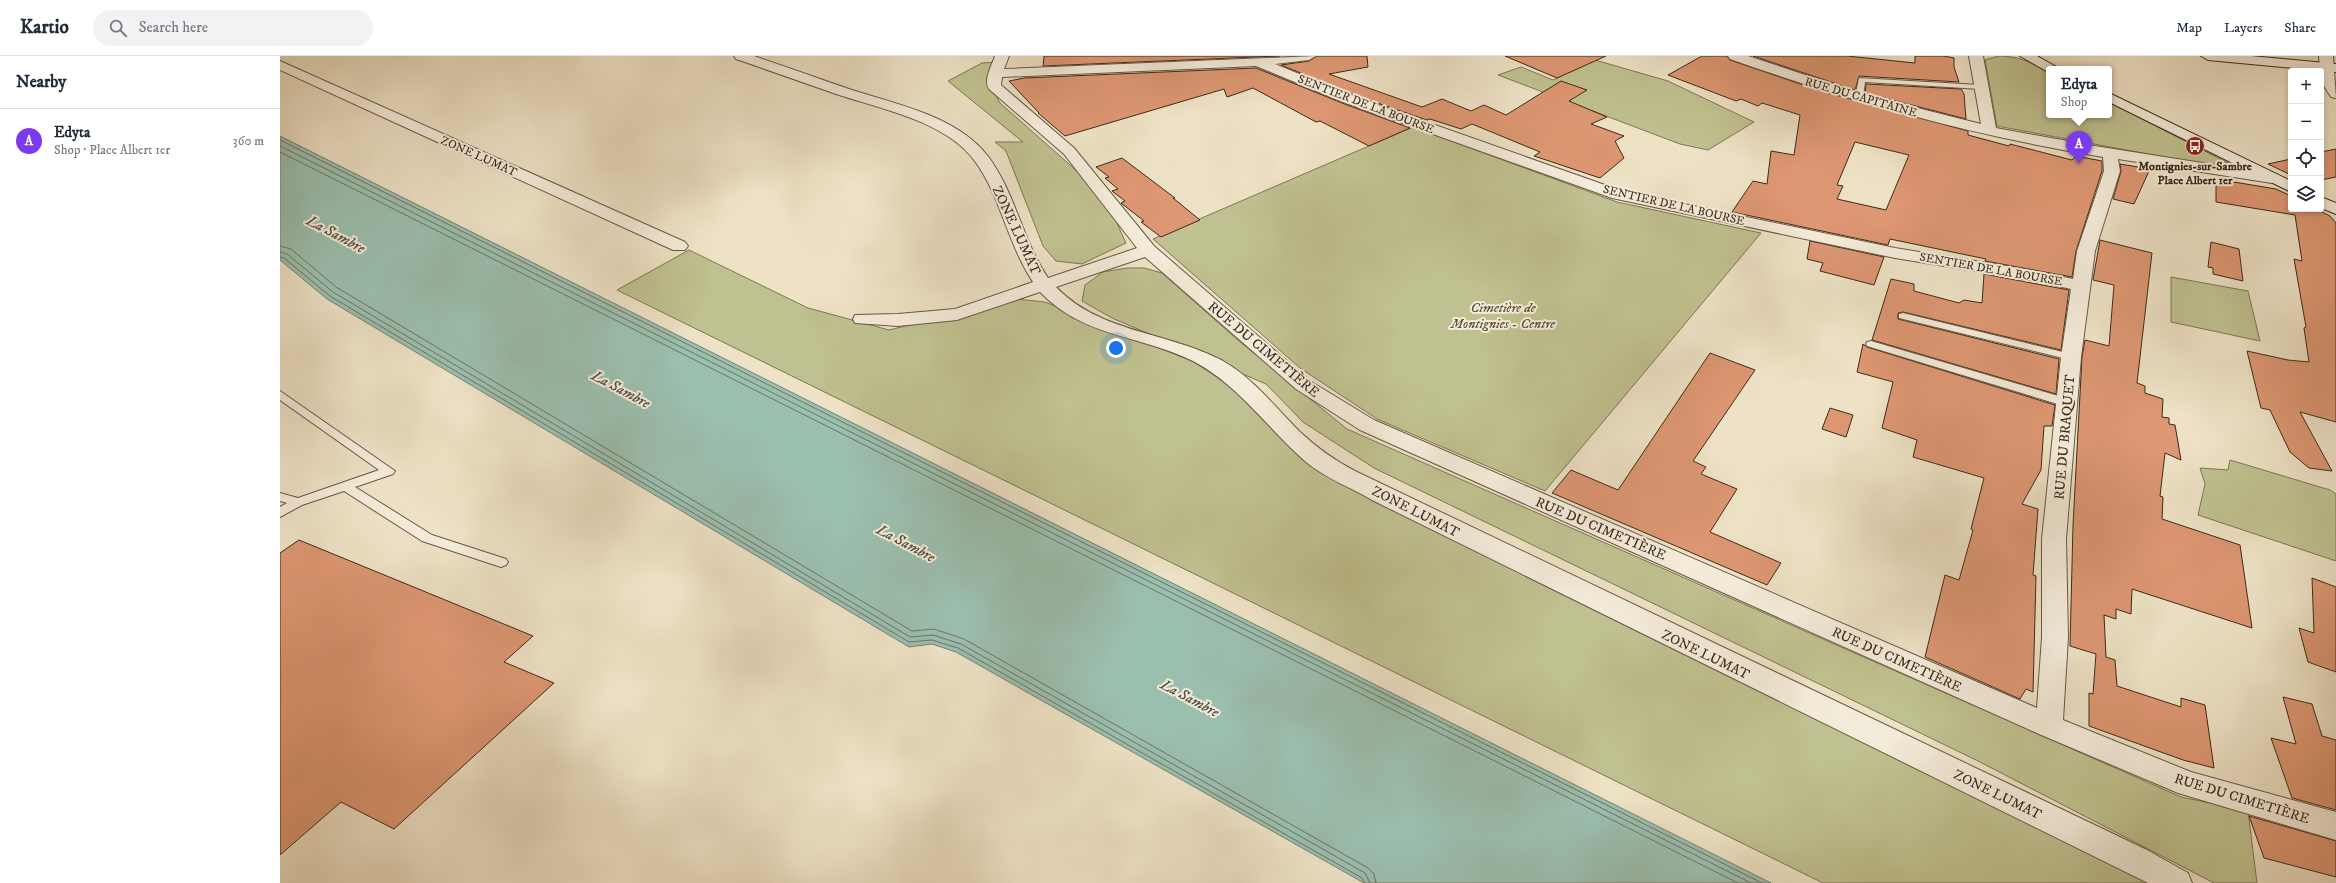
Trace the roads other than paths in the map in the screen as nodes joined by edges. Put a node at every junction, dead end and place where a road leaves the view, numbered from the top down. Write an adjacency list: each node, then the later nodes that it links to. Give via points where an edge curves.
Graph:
1 (741, 56): 24 (street, ZONE LUMAT, via 922,118 956,135 983,162)
2 (1309, 56): 7 (street)
3 (1735, 56): 14 (street, RUE DU CAPITAINE, via 1829,90)
4 (1976, 56): 12 (street)
5 (2027, 56): 11 (street)
6 (2208, 56): 8 (street)
7 (1258, 62): 10 (street); 25 (street, SENTIER DE LA BOURSE, via 1348,100 1618,195 1895,253 2031,275)
8 (2330, 64): 13 (street, via 2327,80)
9 (280, 65): 22 (street, ZONE LUMAT)
10 (999, 65): 23 (street, RUE DU CIMETIÈRE, via 994,86 1069,151)
11 (2047, 66)
12 (1980, 87): 14 (lane, via 1862,80); 16 (street)
13 (2336, 94)
14 (1859, 98): 16 (street, RUE DU CAPITAINE)
15 (2112, 98): 18 (street)
16 (1989, 131): 17 (street, RUE DU CAPITAINE)
17 (2110, 154): 18 (street, RUE DU CAPITAINE); 25 (street, RUE DU BRAQUET, via 2112,171 2086,251)
18 (2272, 178): 19 (street)
19 (2288, 186)
20 (2324, 203): 21 (street)
21 (2336, 209)
22 (679, 246)
23 (1148, 250): 24 (street); 37 (street, RUE DU CIMETIÈRE, via 1303,385 1366,426)
24 (1043, 284): 27 (street, via 957,314 898,320); 39 (street, ZONE LUMAT, via 1069,309 1085,318 1118,331 1179,349 1217,366 1243,386 1316,458 1380,494 2136,860)
25 (2081, 286): 29 (street, RUE DU BRAQUET)
26 (1902, 316): 29 (lane)
27 (862, 319)
28 (1871, 344): 31 (lane)
29 (2071, 357): 31 (street, RUE DU BRAQUET)
30 (280, 395): 32 (lane, via 389,472)
31 (2068, 403): 37 (street, RUE DU BRAQUET, via 2054,539 2055,637)
32 (345, 486): 34 (lane); 36 (lane, via 427,538)
33 (280, 496): 34 (lane)
34 (298, 502): 35 (lane)
35 (280, 513)
36 (501, 562)
37 (2049, 726): 38 (street, RUE DU CIMETIÈRE, via 2188,784)
38 (2336, 826)
39 (2177, 883)

